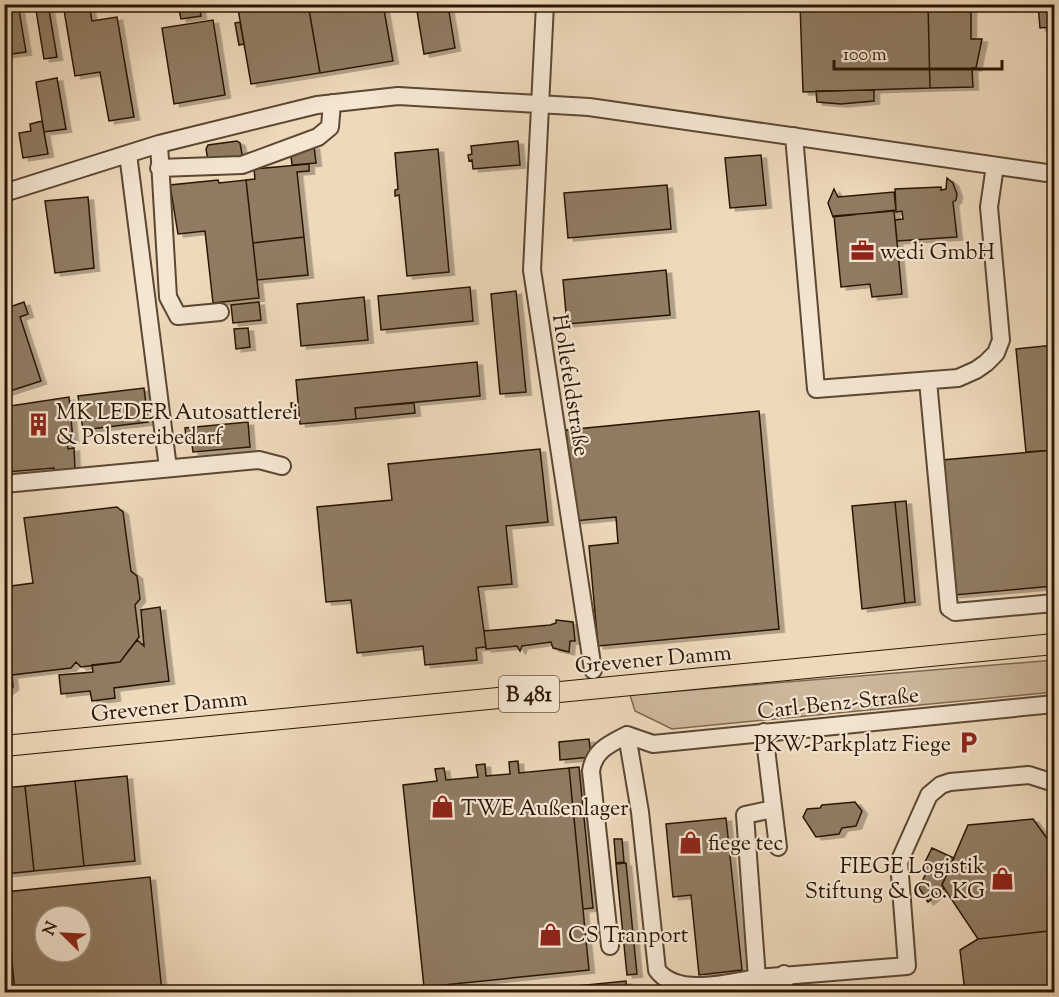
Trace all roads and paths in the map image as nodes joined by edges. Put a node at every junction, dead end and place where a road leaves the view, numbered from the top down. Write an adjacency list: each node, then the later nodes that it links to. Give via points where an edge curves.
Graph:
1 (545, 4): 3 (street, Hollefeldstraße)
2 (332, 103): 3 (street, via 398,96); 5 (street); 8 (street, via 330,127 318,137 269,156 242,165)
3 (541, 104): 4 (street); 18 (street, Hollefeldstraße, via 532,270)
4 (794, 136): 7 (street); 12 (street, via 816,389)
5 (159, 144): 6 (street); 8 (street)
6 (128, 154): 10 (street); 14 (street)
7 (995, 166): 9 (street); 12 (street, via 989,207 1000,346 986,363 968,375)
8 (159, 168): 11 (street, via 168,297 178,316)
9 (1054, 174)
10 (4, 193)
11 (220, 312)
12 (928, 381): 16 (street, via 949,608 955,612)
13 (282, 466): 14 (street, via 259,460)
14 (168, 468): 15 (street)
15 (4, 484)
16 (1054, 603)
17 (1054, 644): 22 (main road, Grevener Damm / B 481)
18 (593, 670)
19 (1054, 704): 20 (street, Carl-Benz-Straße)
20 (764, 732): 21 (street, Carl-Benz-Straße, via 653,744); 24 (street)
21 (627, 735): 26 (street, via 602,748 591,771); 28 (street, via 640,812 657,970 663,978 685,986)
22 (4, 746)
23 (1054, 783): 27 (street, via 1029,774 950,782 929,795 900,862 907,966)
24 (773, 809): 25 (street); 28 (street, via 745,815)
25 (778, 847)
26 (610, 946)
27 (784, 974): 28 (street); 29 (street)
28 (757, 978)
29 (785, 993)

